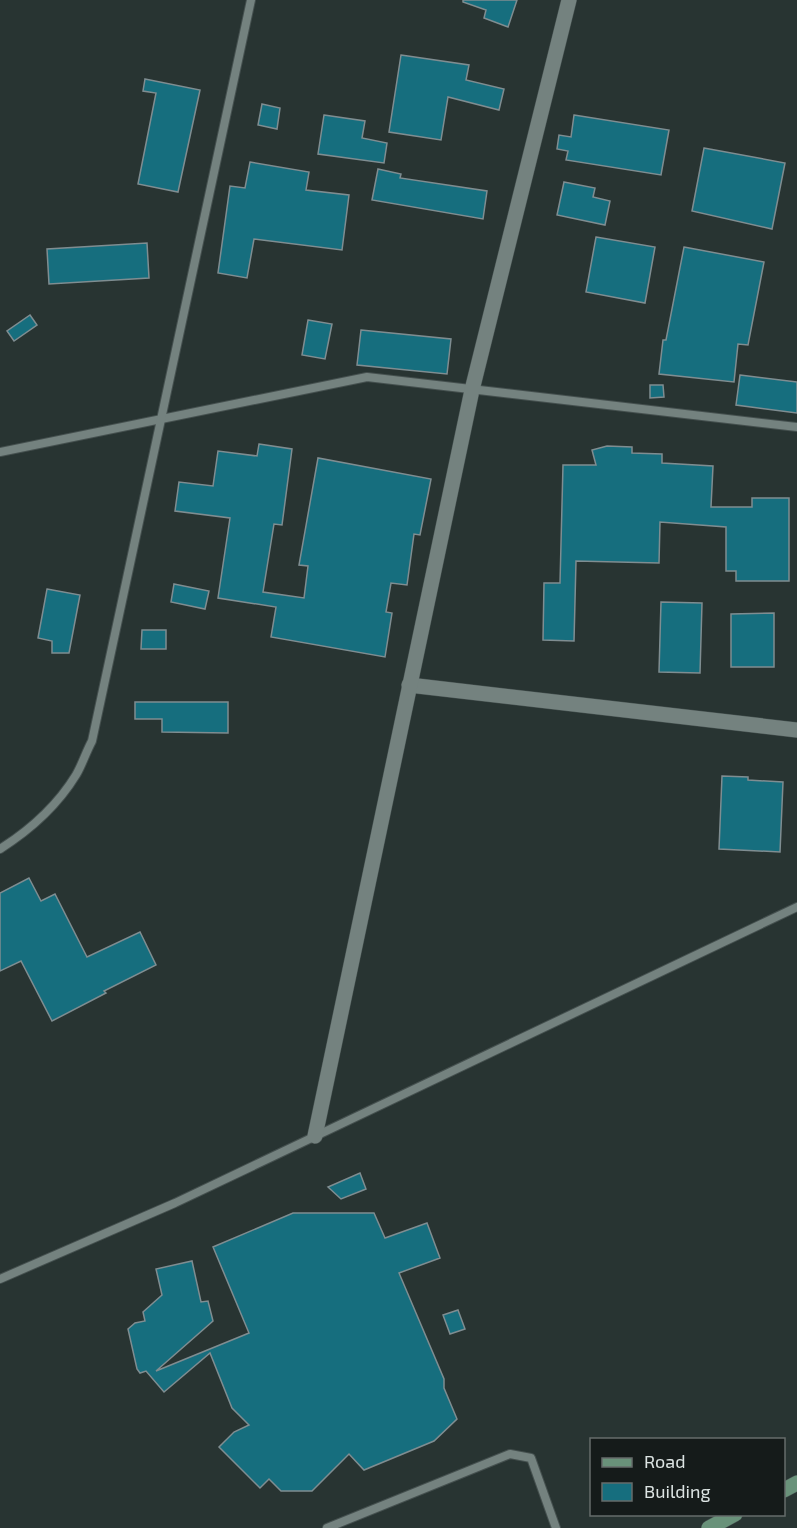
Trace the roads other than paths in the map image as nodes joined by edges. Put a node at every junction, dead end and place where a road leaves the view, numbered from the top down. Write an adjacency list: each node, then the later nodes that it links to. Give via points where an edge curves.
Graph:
1 (251, 0): 4 (lane)
2 (569, 0): 3 (street)
3 (472, 390): 4 (lane, via 368,377); 5 (lane); 7 (street)
4 (160, 419): 6 (lane); 9 (lane, via 92,741 76,775 53,806 26,833)
5 (797, 427)
6 (0, 452)
7 (410, 685): 8 (street); 11 (street)
8 (797, 730)
9 (0, 849)
10 (797, 907): 11 (lane)
11 (315, 1136): 12 (lane, via 175,1203)
12 (0, 1279)
13 (733, 1516): 16 (main road)
14 (327, 1528): 15 (lane, via 510,1454 531,1458)
15 (556, 1528)
16 (709, 1528)

